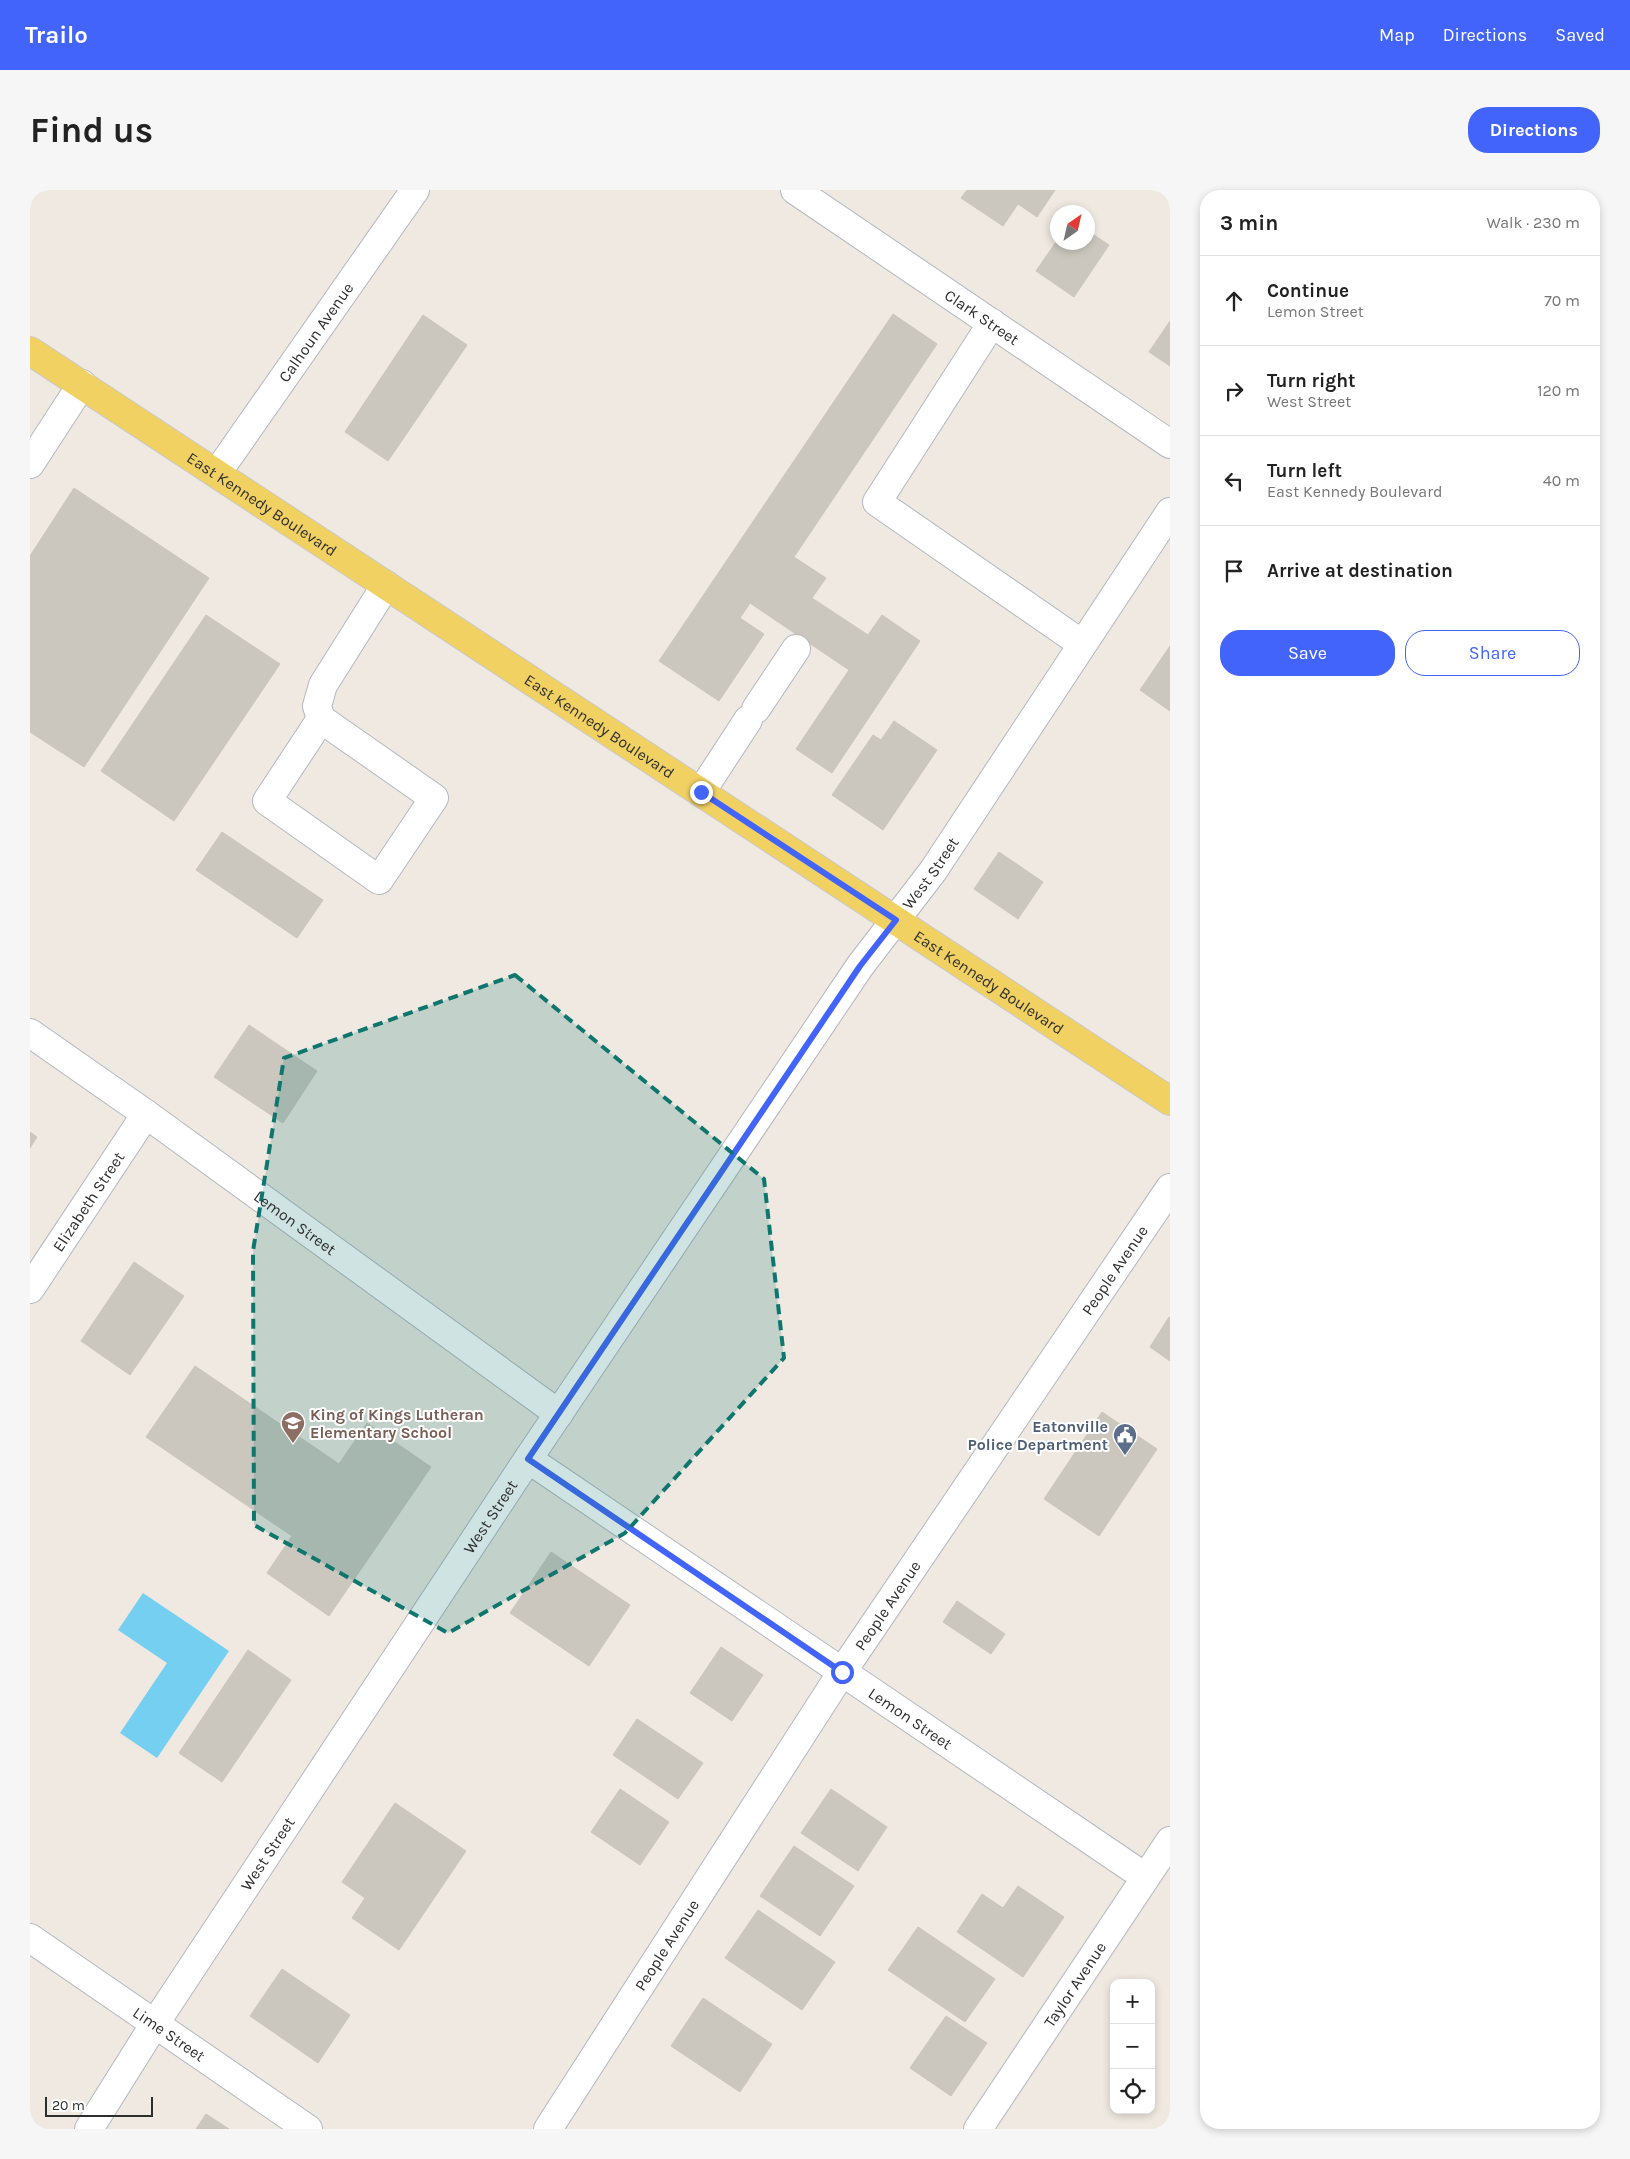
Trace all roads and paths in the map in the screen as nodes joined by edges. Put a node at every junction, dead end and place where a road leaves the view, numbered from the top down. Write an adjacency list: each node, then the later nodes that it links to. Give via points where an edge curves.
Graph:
1 (415, 190): 8 (street, Calhoun Avenue)
2 (795, 190): 3 (street, Clark Street)
3 (992, 324): 6 (street, Clark Street); 11 (street, via 876,502)
4 (30, 351): 5 (main road, East Kennedy Boulevard)
5 (82, 384): 7 (street); 8 (main road, East Kennedy Boulevard)
6 (1170, 444)
7 (30, 464)
8 (217, 473): 10 (main road, East Kennedy Boulevard)
9 (1170, 512): 11 (street, West Street)
10 (386, 585): 13 (street, via 323,684 317,706); 14 (main road, East Kennedy Boulevard)
11 (1082, 644): 15 (street, West Street, via 933,871)
12 (796, 649): 14 (street)
13 (321, 719): 13 (street, via 434,798 379,880 267,801)
14 (701, 792): 15 (main road, East Kennedy Boulevard)
15 (896, 920): 17 (main road, East Kennedy Boulevard); 21 (street, West Street, via 860,966)
16 (30, 1033): 18 (street, Lemon Street)
17 (1170, 1101)
18 (146, 1114): 20 (street, Elizabeth Street); 21 (street, Lemon Street)
19 (1170, 1188): 23 (street, People Avenue)
20 (30, 1290)
21 (559, 1414): 22 (street, West Street)
22 (528, 1459): 23 (street, Lemon Street); 27 (street, West Street)
23 (842, 1672): 25 (street, Lemon Street); 30 (street, People Avenue)
24 (1170, 1840): 25 (street, Taylor Avenue)
25 (1145, 1877): 31 (street, Taylor Avenue)
26 (30, 1938): 27 (street, Lime Street)
27 (154, 2025): 28 (street, West Street); 29 (street, Lime Street)
28 (89, 2129)
29 (308, 2129)
30 (548, 2129)
31 (978, 2129)

